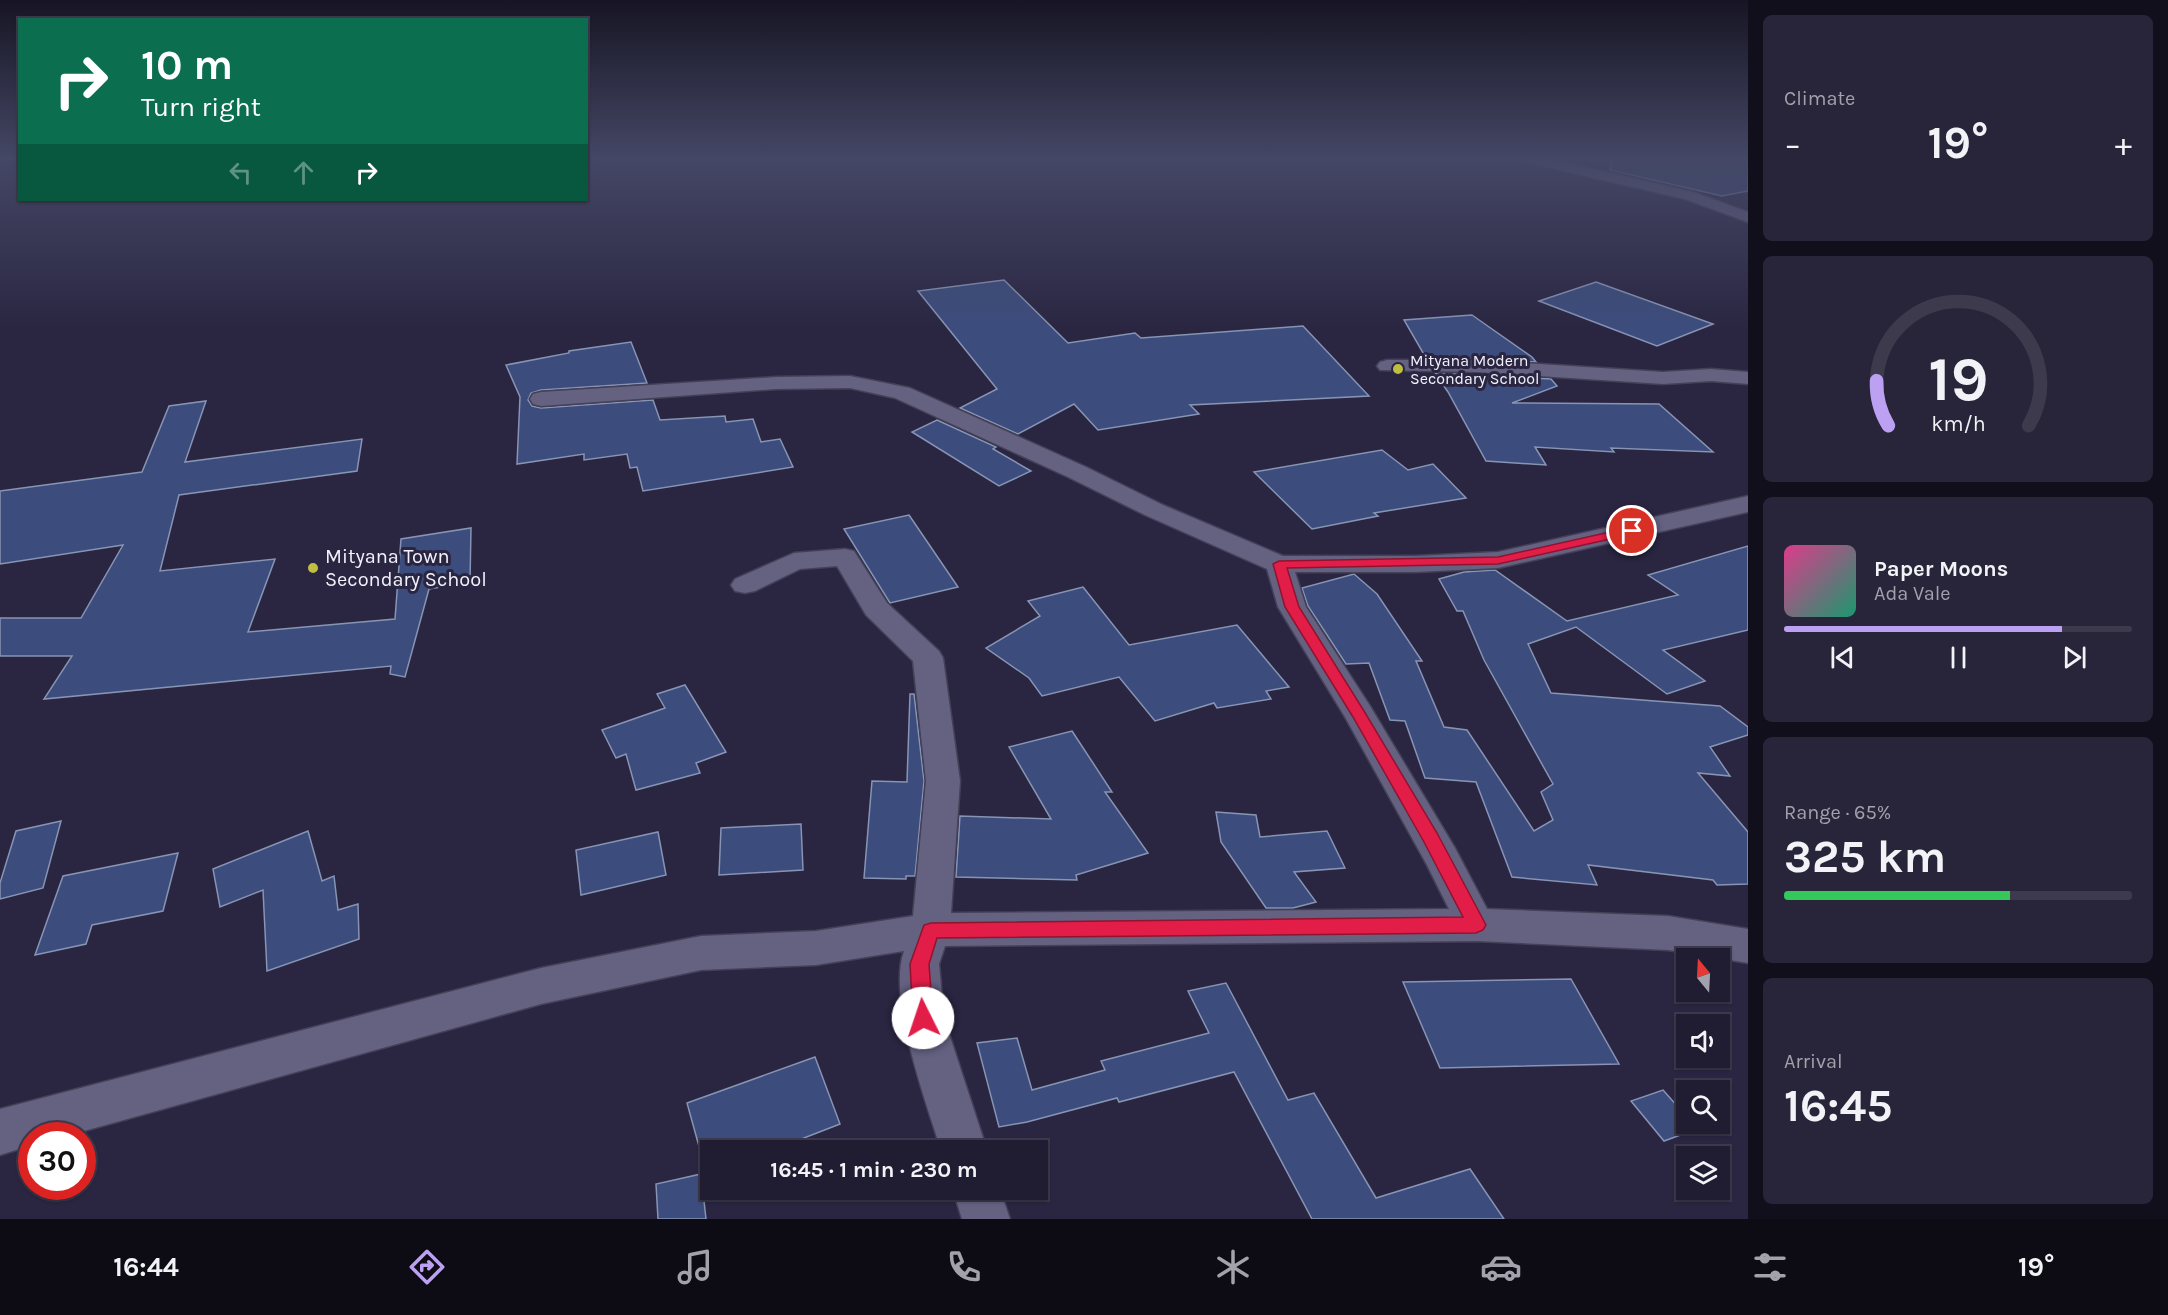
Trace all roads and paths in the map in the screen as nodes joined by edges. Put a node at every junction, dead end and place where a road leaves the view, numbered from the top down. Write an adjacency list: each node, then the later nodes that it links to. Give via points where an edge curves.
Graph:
1 (1387, 366): 2 (street)
2 (1748, 378)
3 (541, 399): 5 (street, via 776,383 850,382 902,393)
4 (1748, 504): 5 (street, via 1498,560)
5 (1279, 564): 7 (street, via 1292,607 1431,838)
6 (745, 585): 8 (street, via 794,561 845,557 876,609 928,658 943,781)
7 (1476, 925): 8 (street); 9 (street, via 1668,933)
8 (931, 930): 10 (street, via 816,948 701,953 541,986); 11 (street, via 919,964 923,1018)
9 (1748, 946)
10 (0, 1132)
11 (961, 1140)
12 (980, 1200): 13 (street)
13 (986, 1219)

